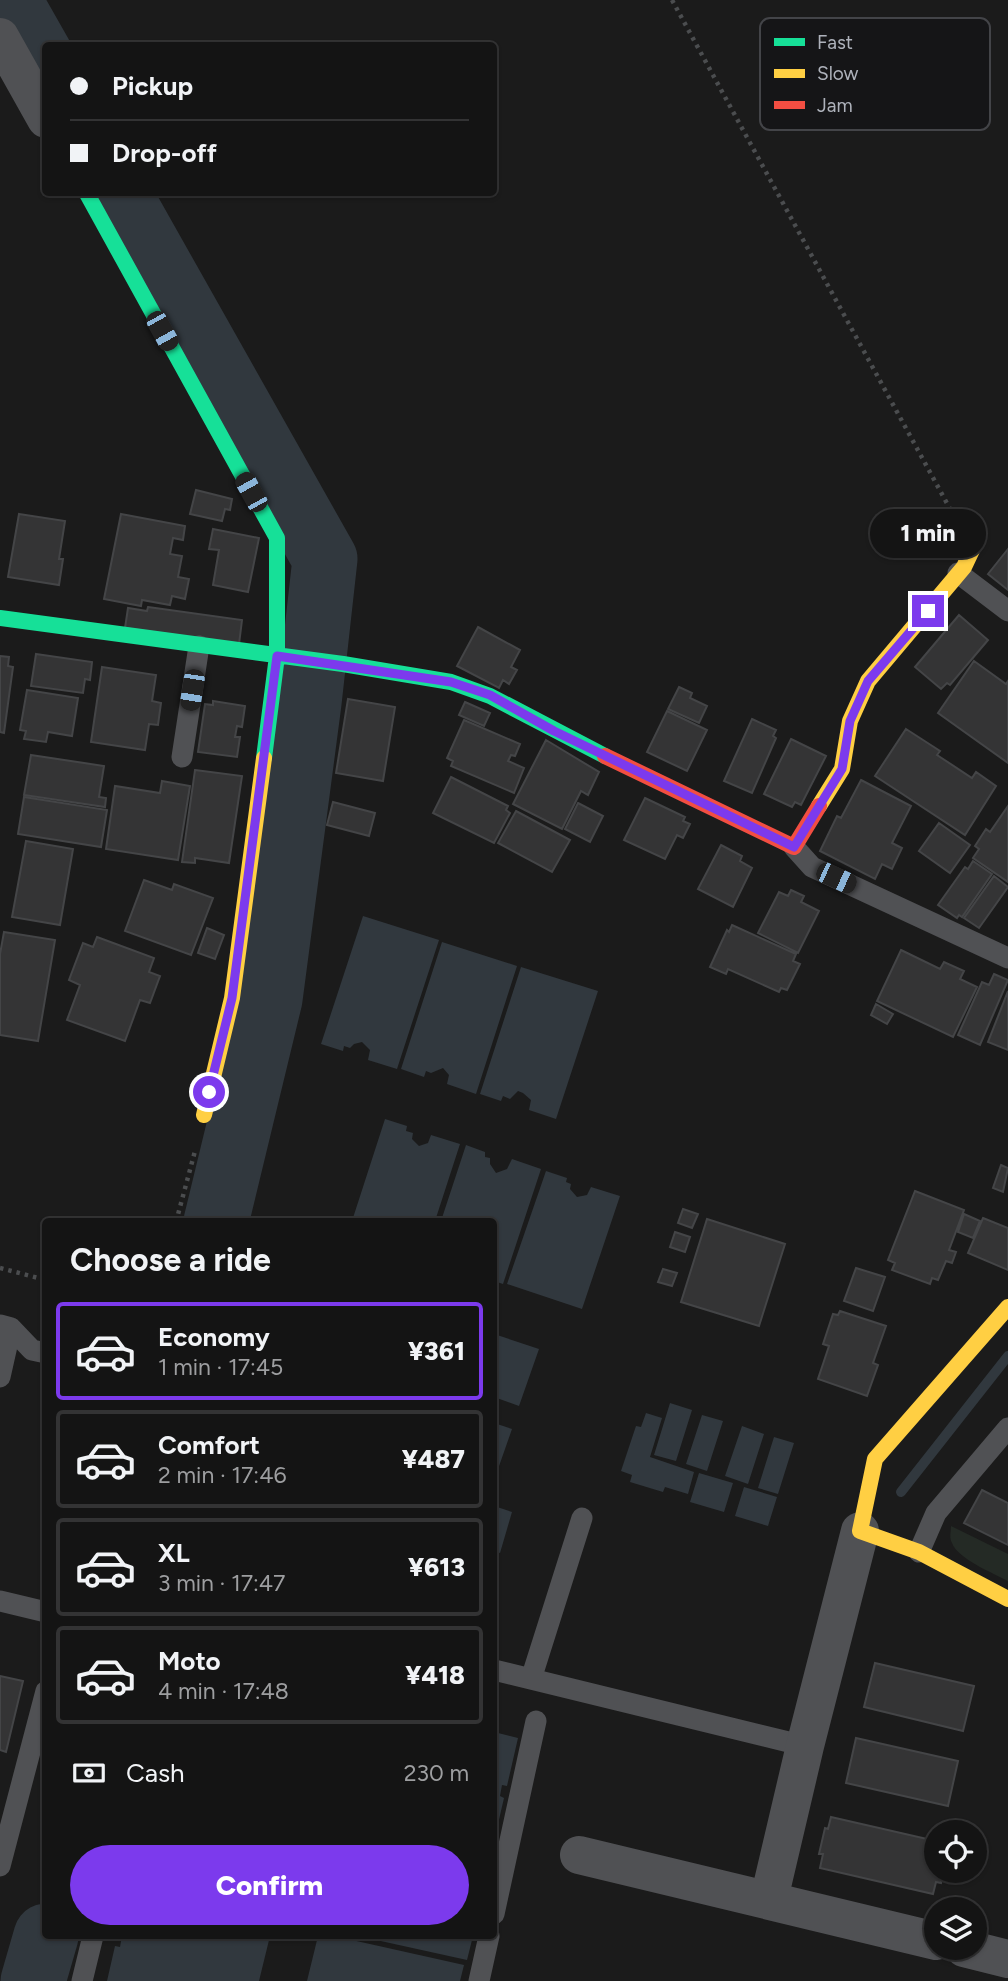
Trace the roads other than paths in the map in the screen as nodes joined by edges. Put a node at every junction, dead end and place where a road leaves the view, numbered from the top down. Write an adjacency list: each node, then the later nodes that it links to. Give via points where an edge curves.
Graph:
1 (0, 37): 2 (street)
2 (42, 112)
3 (88, 196): 9 (street, via 277,538)
4 (972, 550): 5 (street)
5 (958, 573): 6 (lane); 11 (street, via 868,681 850,721 842,769)
6 (1008, 611)
7 (0, 618): 8 (street)
8 (200, 646): 9 (street); 10 (lane)
9 (282, 657): 11 (street, via 451,682 490,695 554,731); 13 (street, via 232,998)
10 (182, 757)
11 (794, 847): 12 (lane, via 812,867)
12 (1006, 955)
13 (204, 1115)
14 (1008, 1307): 20 (street, via 875,1459)
15 (5, 1327): 16 (lane, via 32,1350); 17 (lane)
16 (42, 1352)
17 (0, 1377)
18 (1008, 1428): 21 (lane, via 936,1513)
19 (582, 1518): 26 (lane)
20 (860, 1531): 21 (street); 29 (street)
21 (919, 1552): 22 (street)
22 (1008, 1599)
23 (0, 1601): 24 (lane)
24 (42, 1611)
25 (497, 1671): 26 (lane)
26 (531, 1679): 29 (lane)
27 (42, 1706): 31 (lane)
28 (536, 1721): 33 (lane)
29 (805, 1746): 32 (street)
30 (579, 1855): 32 (street)
31 (0, 1866)
32 (769, 1899): 34 (street)
33 (497, 1900)
34 (924, 1938)
35 (92, 1939): 39 (lane)
36 (488, 1939): 40 (lane)
37 (987, 1954): 38 (street)
38 (1008, 1959)
39 (82, 1981)
40 (479, 1981)

